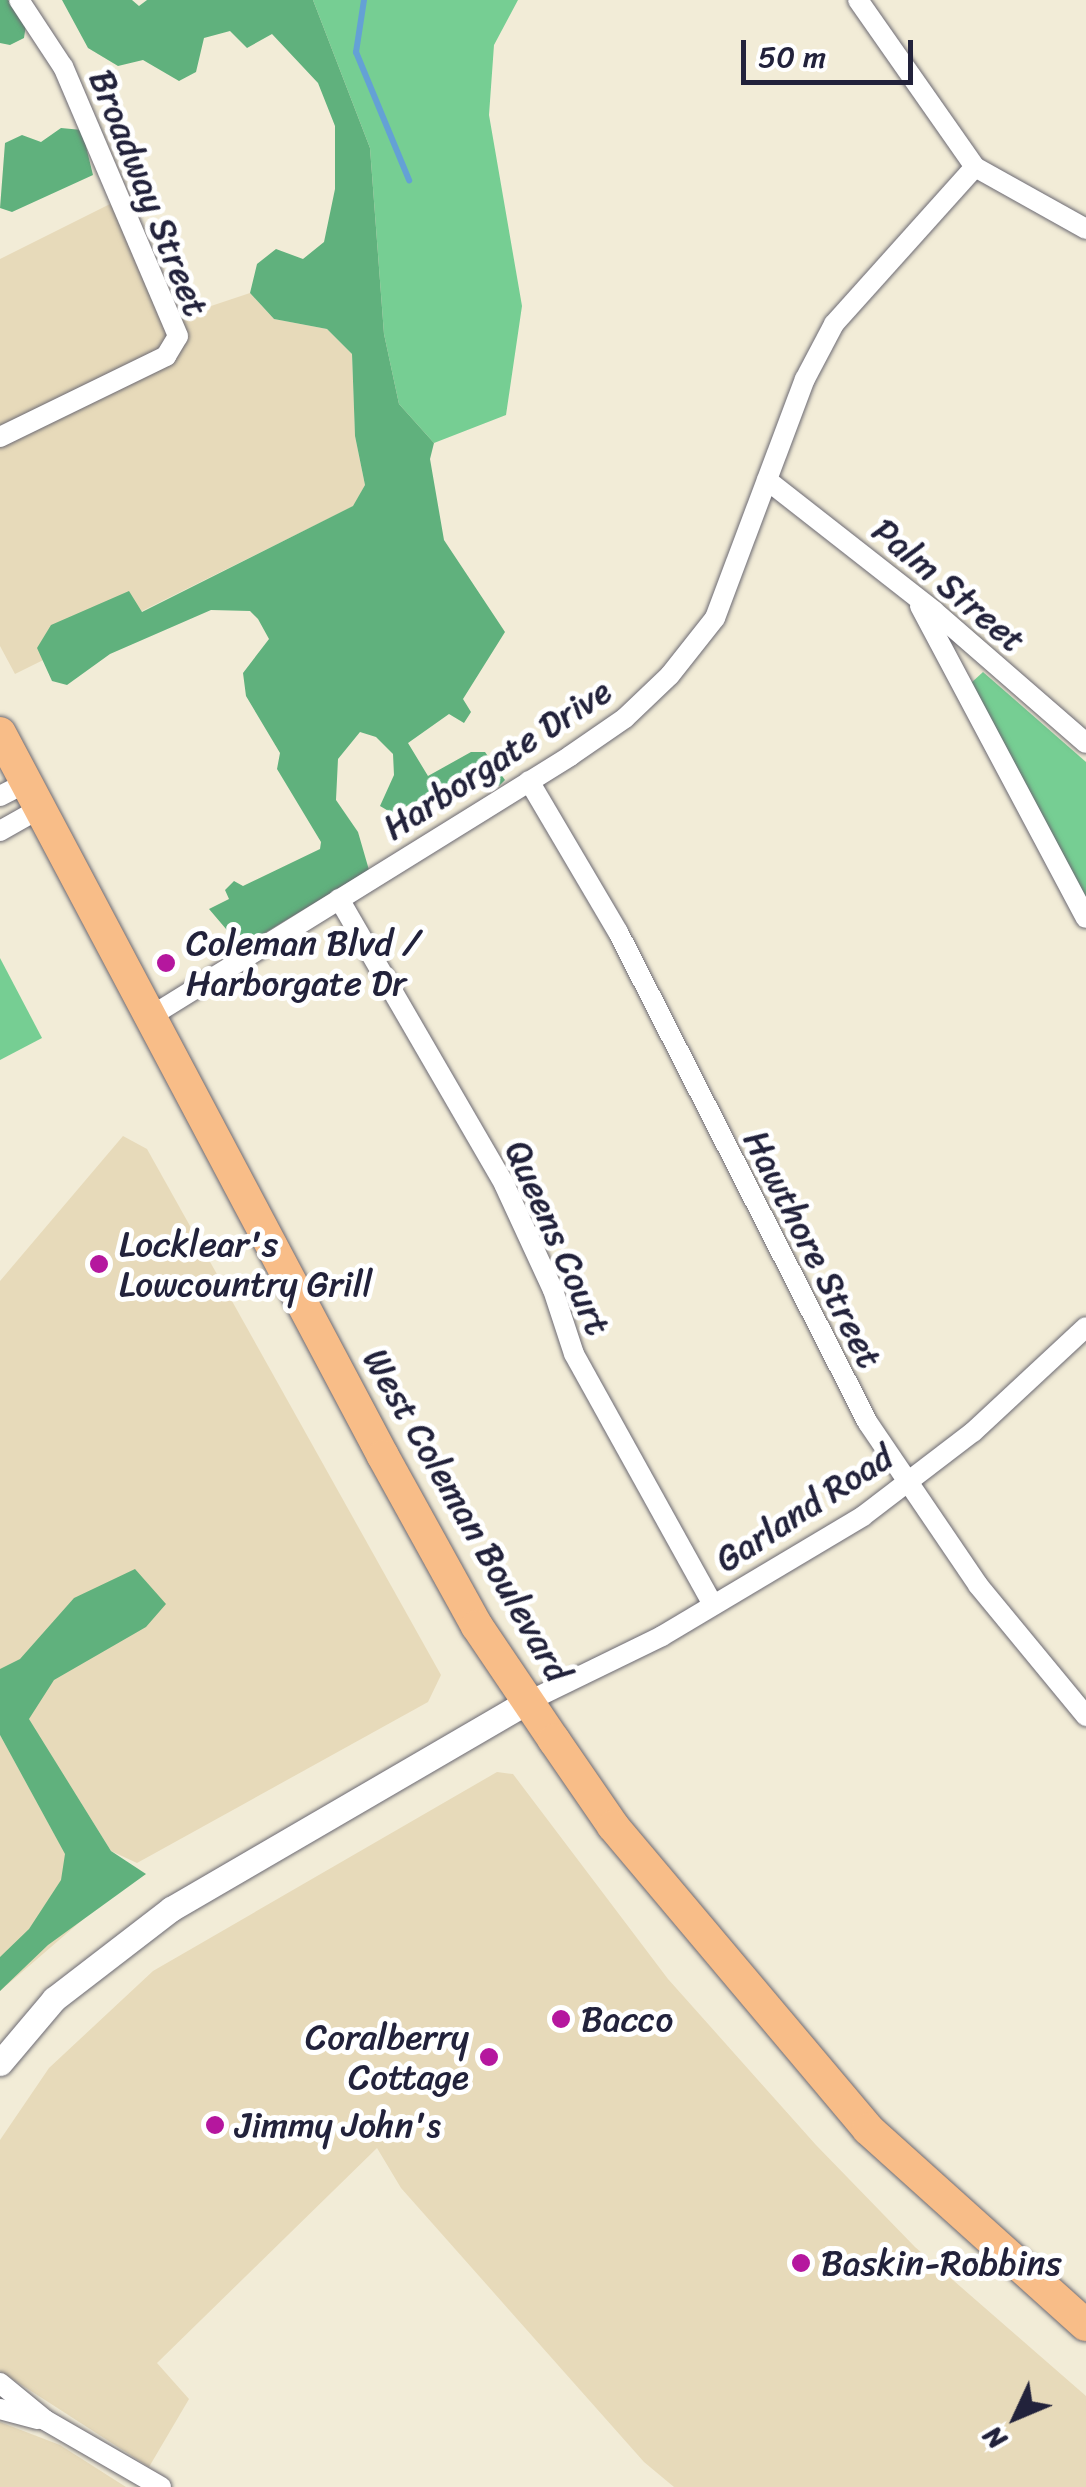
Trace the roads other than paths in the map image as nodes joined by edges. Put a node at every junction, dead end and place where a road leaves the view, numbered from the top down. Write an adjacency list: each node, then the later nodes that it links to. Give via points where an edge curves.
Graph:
1 (19, 0): 5 (street, Broadway Street, via 63,67 178,336 166,356)
2 (858, 0): 3 (street)
3 (975, 167): 4 (street); 6 (street, Harborgate Drive, via 834,324 805,378)
4 (1086, 229)
5 (0, 438)
6 (767, 480): 7 (street, Palm Street); 10 (street, Harborgate Drive, via 715,618 625,718)
7 (915, 596): 9 (street, Palm Street); 14 (street)
8 (0, 734): 11 (main road, West Coleman Boulevard)
9 (1086, 743)
10 (530, 781): 13 (street, Harborgate Drive); 17 (street, Hawthore Street, via 618,932 808,1316)
11 (22, 796): 12 (street); 15 (main road, West Coleman Boulevard)
12 (0, 830)
13 (339, 900): 15 (street, Harborgate Drive); 18 (street, Queens Court, via 504,1184 574,1354)
14 (1086, 918)
15 (148, 1018): 19 (main road, West Coleman Boulevard, via 477,1626)
16 (1086, 1327): 17 (street, Garland Road, via 973,1432)
17 (904, 1483): 18 (street, Garland Road, via 863,1516); 20 (street, Hawthore Street)
18 (713, 1605): 19 (street, Garland Road)
19 (528, 1702): 21 (street, via 170,1909 54,2000); 22 (main road, West Coleman Boulevard, via 614,1826 817,2073 868,2129)
20 (1086, 1716)
21 (0, 2063)
22 (1086, 2325)
23 (0, 2383): 25 (street)
24 (0, 2408): 25 (street)
25 (44, 2420): 26 (street)
26 (161, 2487)

